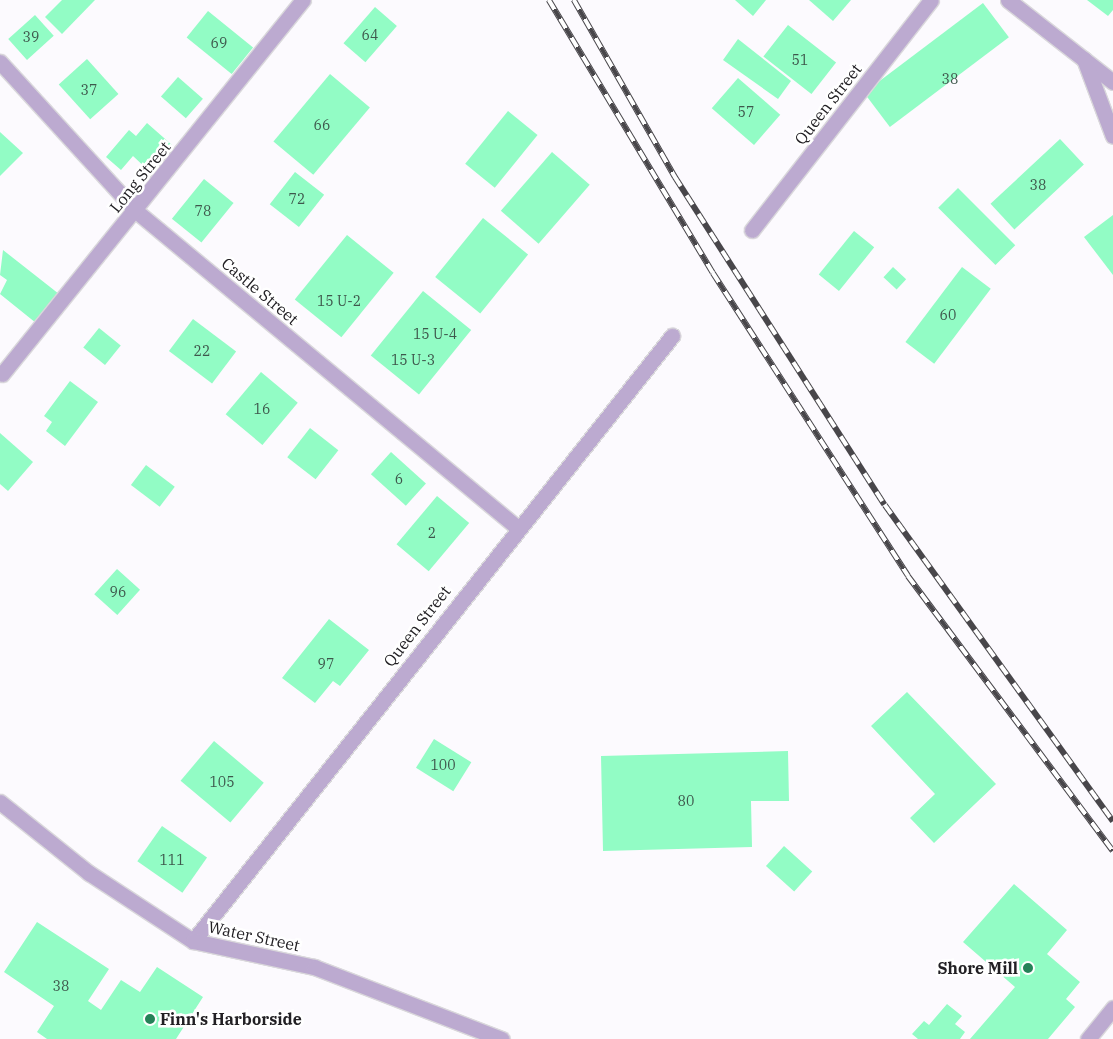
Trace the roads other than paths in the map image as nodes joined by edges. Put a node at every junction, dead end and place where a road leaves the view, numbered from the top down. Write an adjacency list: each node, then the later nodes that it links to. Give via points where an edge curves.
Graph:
1 (302, 0): 8 (street, Long Street)
2 (931, 0): 9 (street, Queen Street)
3 (1008, 0): 4 (street)
4 (1084, 60): 6 (street); 7 (street)
5 (0, 62): 8 (street, Castle Street)
6 (1113, 82)
7 (1113, 136)
8 (136, 211): 11 (street, Long Street); 12 (street, Castle Street)
9 (752, 230)
10 (672, 336): 12 (street, Queen Street)
11 (2, 374)
12 (517, 527): 14 (street, Queen Street)
13 (0, 802): 14 (street, Water Street, via 89,873)
14 (193, 941): 16 (street, Water Street, via 248,950 332,973)
15 (1113, 1008): 17 (street)
16 (502, 1039)
17 (1088, 1039)

